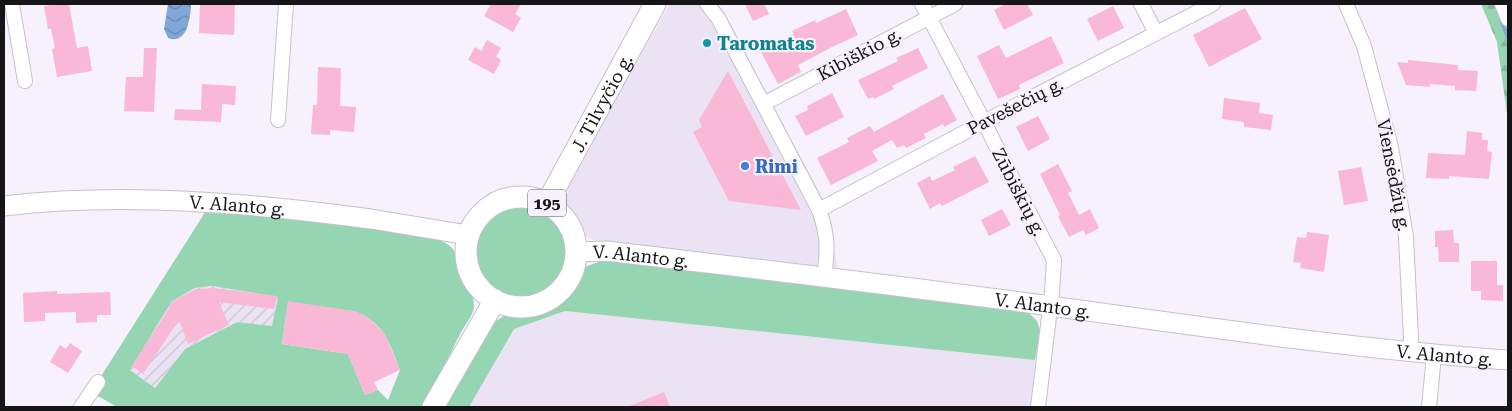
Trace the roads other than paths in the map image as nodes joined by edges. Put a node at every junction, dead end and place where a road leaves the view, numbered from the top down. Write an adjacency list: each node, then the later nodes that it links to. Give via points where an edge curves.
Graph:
1 (12, 4): 14 (street)
2 (286, 4): 16 (street)
3 (656, 4): 18 (main road, J. Tilvyčio g. / 195)
4 (706, 4): 15 (street, via 718,18)
5 (922, 4): 11 (street, Zūbiškių g.)
6 (955, 4): 11 (street, Kibiškio g.)
7 (1140, 4): 13 (street)
8 (1213, 4): 13 (street, Pavešečių g.)
9 (1346, 4): 26 (street, Viensėdžių g., via 1364,46 1392,147 1406,237)
10 (1502, 4): 12 (street)
11 (929, 17): 15 (street, Kibiškio g.); 17 (street, Zūbiškių g.)
12 (1508, 19)
13 (1156, 33): 17 (street, Pavešečių g.)
14 (25, 81)
15 (763, 104): 20 (street)
16 (278, 120)
17 (984, 122): 20 (street, Pavešečių g.); 25 (street, Zūbiškių g., via 1054,260)
18 (547, 203): 21 (main road, 195, via 525,196 500,200 480,214); 22 (main road, 195, via 568,223)
19 (4, 206): 21 (main road, V. Alanto g., via 106,200 211,203 371,219)
20 (819, 210): 23 (street, via 827,247)
21 (468, 235): 24 (main road, 195, via 466,253 470,272 480,288)
22 (576, 252): 23 (main road, V. Alanto g., via 608,251); 24 (main road, 195, via 569,279 548,299 522,307)
23 (824, 276): 25 (main road, V. Alanto g.)
24 (495, 300): 31 (main road)
25 (1050, 306): 26 (main road, V. Alanto g.); 32 (street, Zūbiškių g.)
26 (1410, 352): 27 (main road, V. Alanto g.)
27 (1434, 354): 28 (main road, V. Alanto g.); 33 (street)
28 (1508, 360)
29 (98, 382): 30 (street)
30 (81, 407)
31 (433, 407)
32 (1038, 407)
33 (1429, 407)

